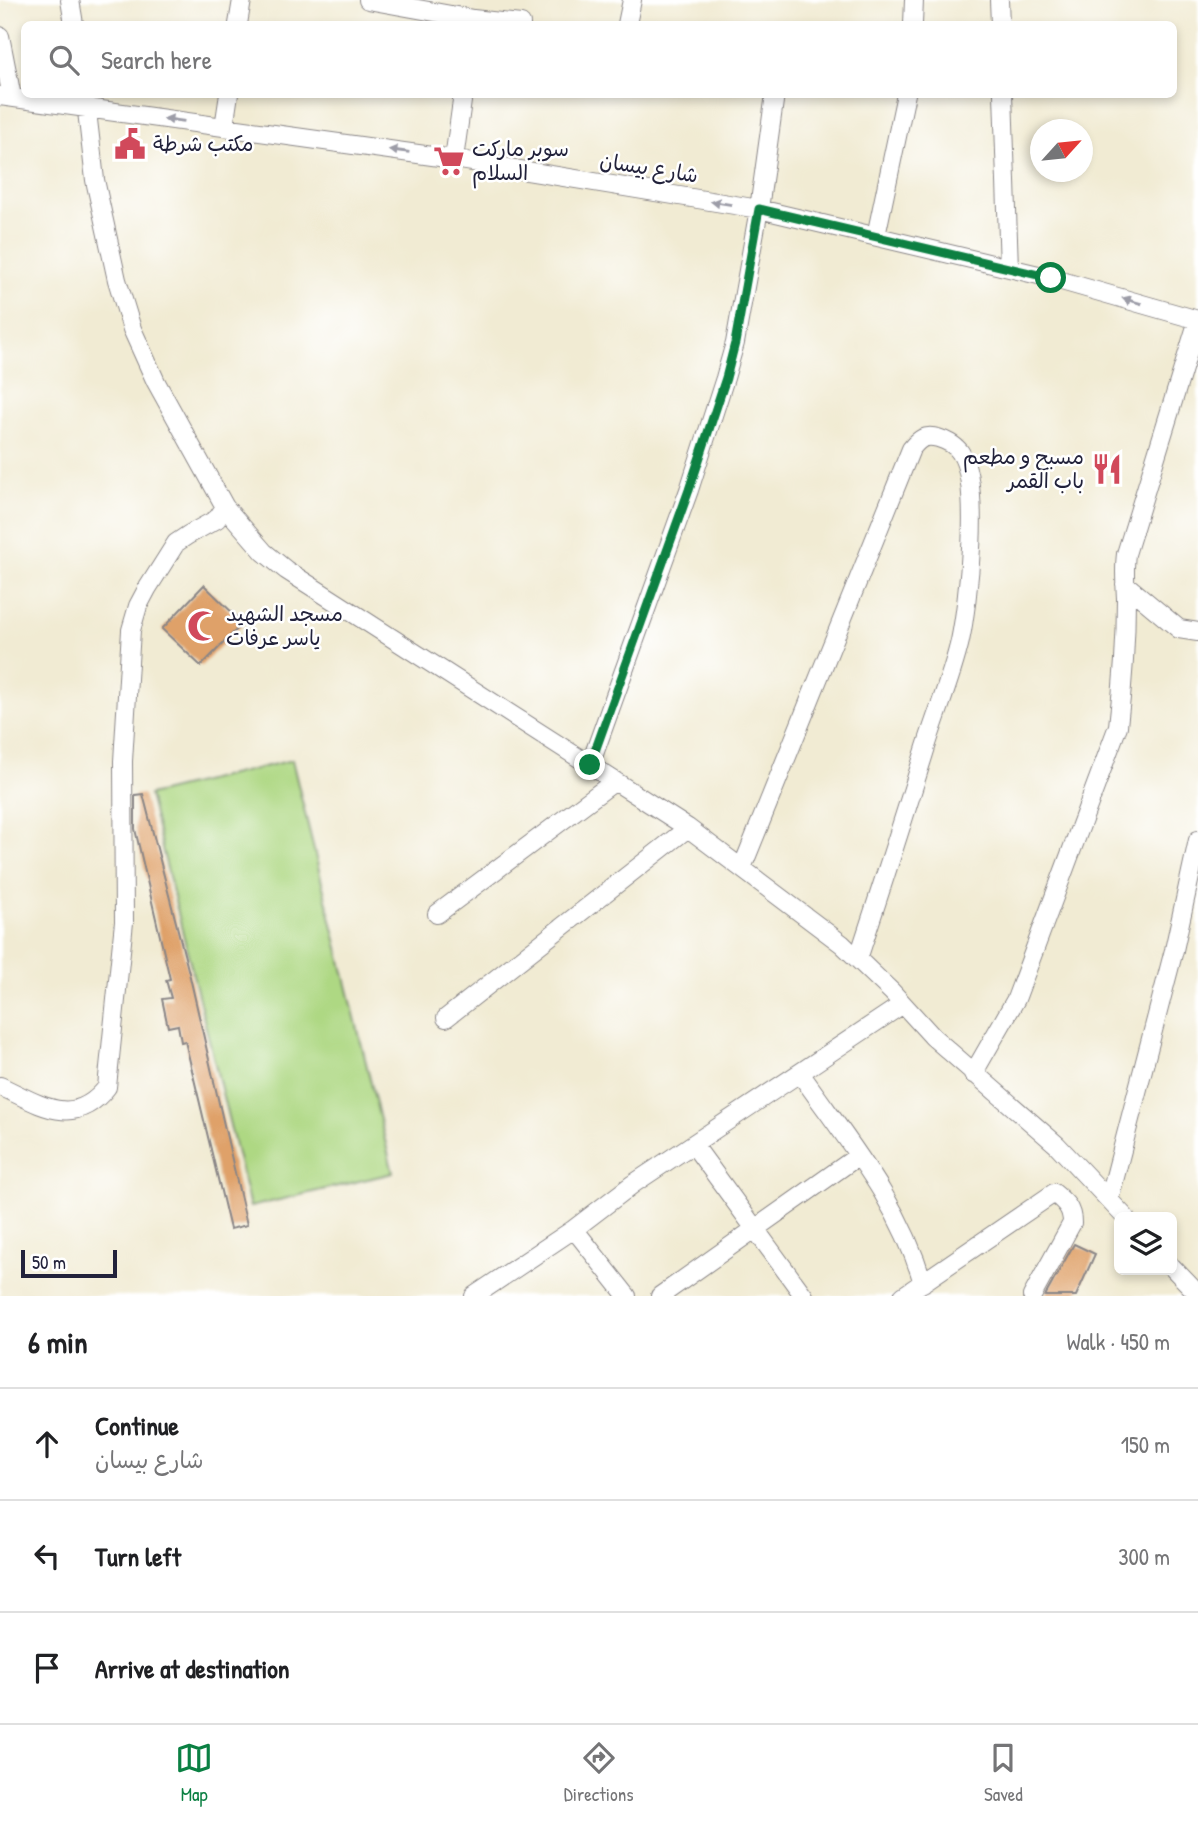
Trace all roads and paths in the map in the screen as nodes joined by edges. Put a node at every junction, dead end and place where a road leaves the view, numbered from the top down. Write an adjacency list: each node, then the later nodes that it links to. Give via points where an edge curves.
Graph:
1 (70, 0): 8 (street)
2 (242, 0): 9 (street)
3 (368, 0): 10 (street)
4 (478, 0): 11 (street)
5 (632, 0): 12 (street)
6 (914, 0): 13 (street)
7 (999, 0): 14 (street)
8 (74, 21)
9 (238, 21)
10 (468, 21)
11 (473, 21)
12 (628, 21)
13 (913, 21)
14 (1000, 21)
15 (0, 36): 16 (street)
16 (6, 97)
17 (26, 98): 23 (street, شارع بيسان)
18 (228, 98): 24 (street)
19 (462, 98): 25 (street)
20 (774, 98): 26 (street)
21 (905, 98): 27 (street)
22 (1003, 98): 28 (street)
23 (86, 101): 24 (street, شارع بيسان, one-way to 23); 30 (street, via 95,180 132,329)
24 (224, 127): 25 (street, شارع بيسان, one-way to 24)
25 (454, 159): 26 (street, شارع بيسان, one-way to 25)
26 (759, 209): 27 (street, شارع بيسان); 33 (street, via 726,378)
27 (876, 236): 28 (street, شارع بيسان)
28 (1009, 268): 29 (street, شارع بيسان, one-way to 28)
29 (1198, 320): 31 (street, via 1126,554)
30 (225, 507): 33 (street, via 286,570); 44 (street, via 217,519 176,543 138,606 131,630 123,761 124,922 107,1087 97,1100 66,1112)
31 (1125, 584): 32 (street, via 1179,629); 43 (street, via 1118,726 1016,999)
32 (1198, 632)
33 (590, 765): 34 (street)
34 (615, 782): 35 (street); 38 (street)
35 (688, 828): 37 (street); 41 (street)
36 (1198, 840): 47 (street)
37 (742, 868): 39 (street); 39 (street, via 911,449 927,436 939,438 960,452 968,479 971,539 960,642)
38 (437, 914)
39 (858, 959): 40 (street)
40 (903, 1004): 42 (street); 43 (street)
41 (446, 1018)
42 (800, 1073): 45 (street); 46 (street)
43 (973, 1074): 47 (street, via 1057,1145)
44 (0, 1086)
45 (693, 1143): 49 (street); 50 (street)
46 (858, 1156): 50 (street); 52 (street, via 904,1228)
47 (1109, 1200): 48 (street)
48 (1120, 1212)
49 (574, 1229): 54 (street); 55 (street)
50 (755, 1229): 56 (street); 57 (street)
51 (1177, 1271): 53 (street)
52 (923, 1283): 58 (street); 59 (street, via 1054,1193 1072,1212 1072,1223)
53 (1198, 1294)
54 (474, 1296)
55 (627, 1296)
56 (660, 1296)
57 (804, 1296)
58 (903, 1296)
59 (1032, 1296)

